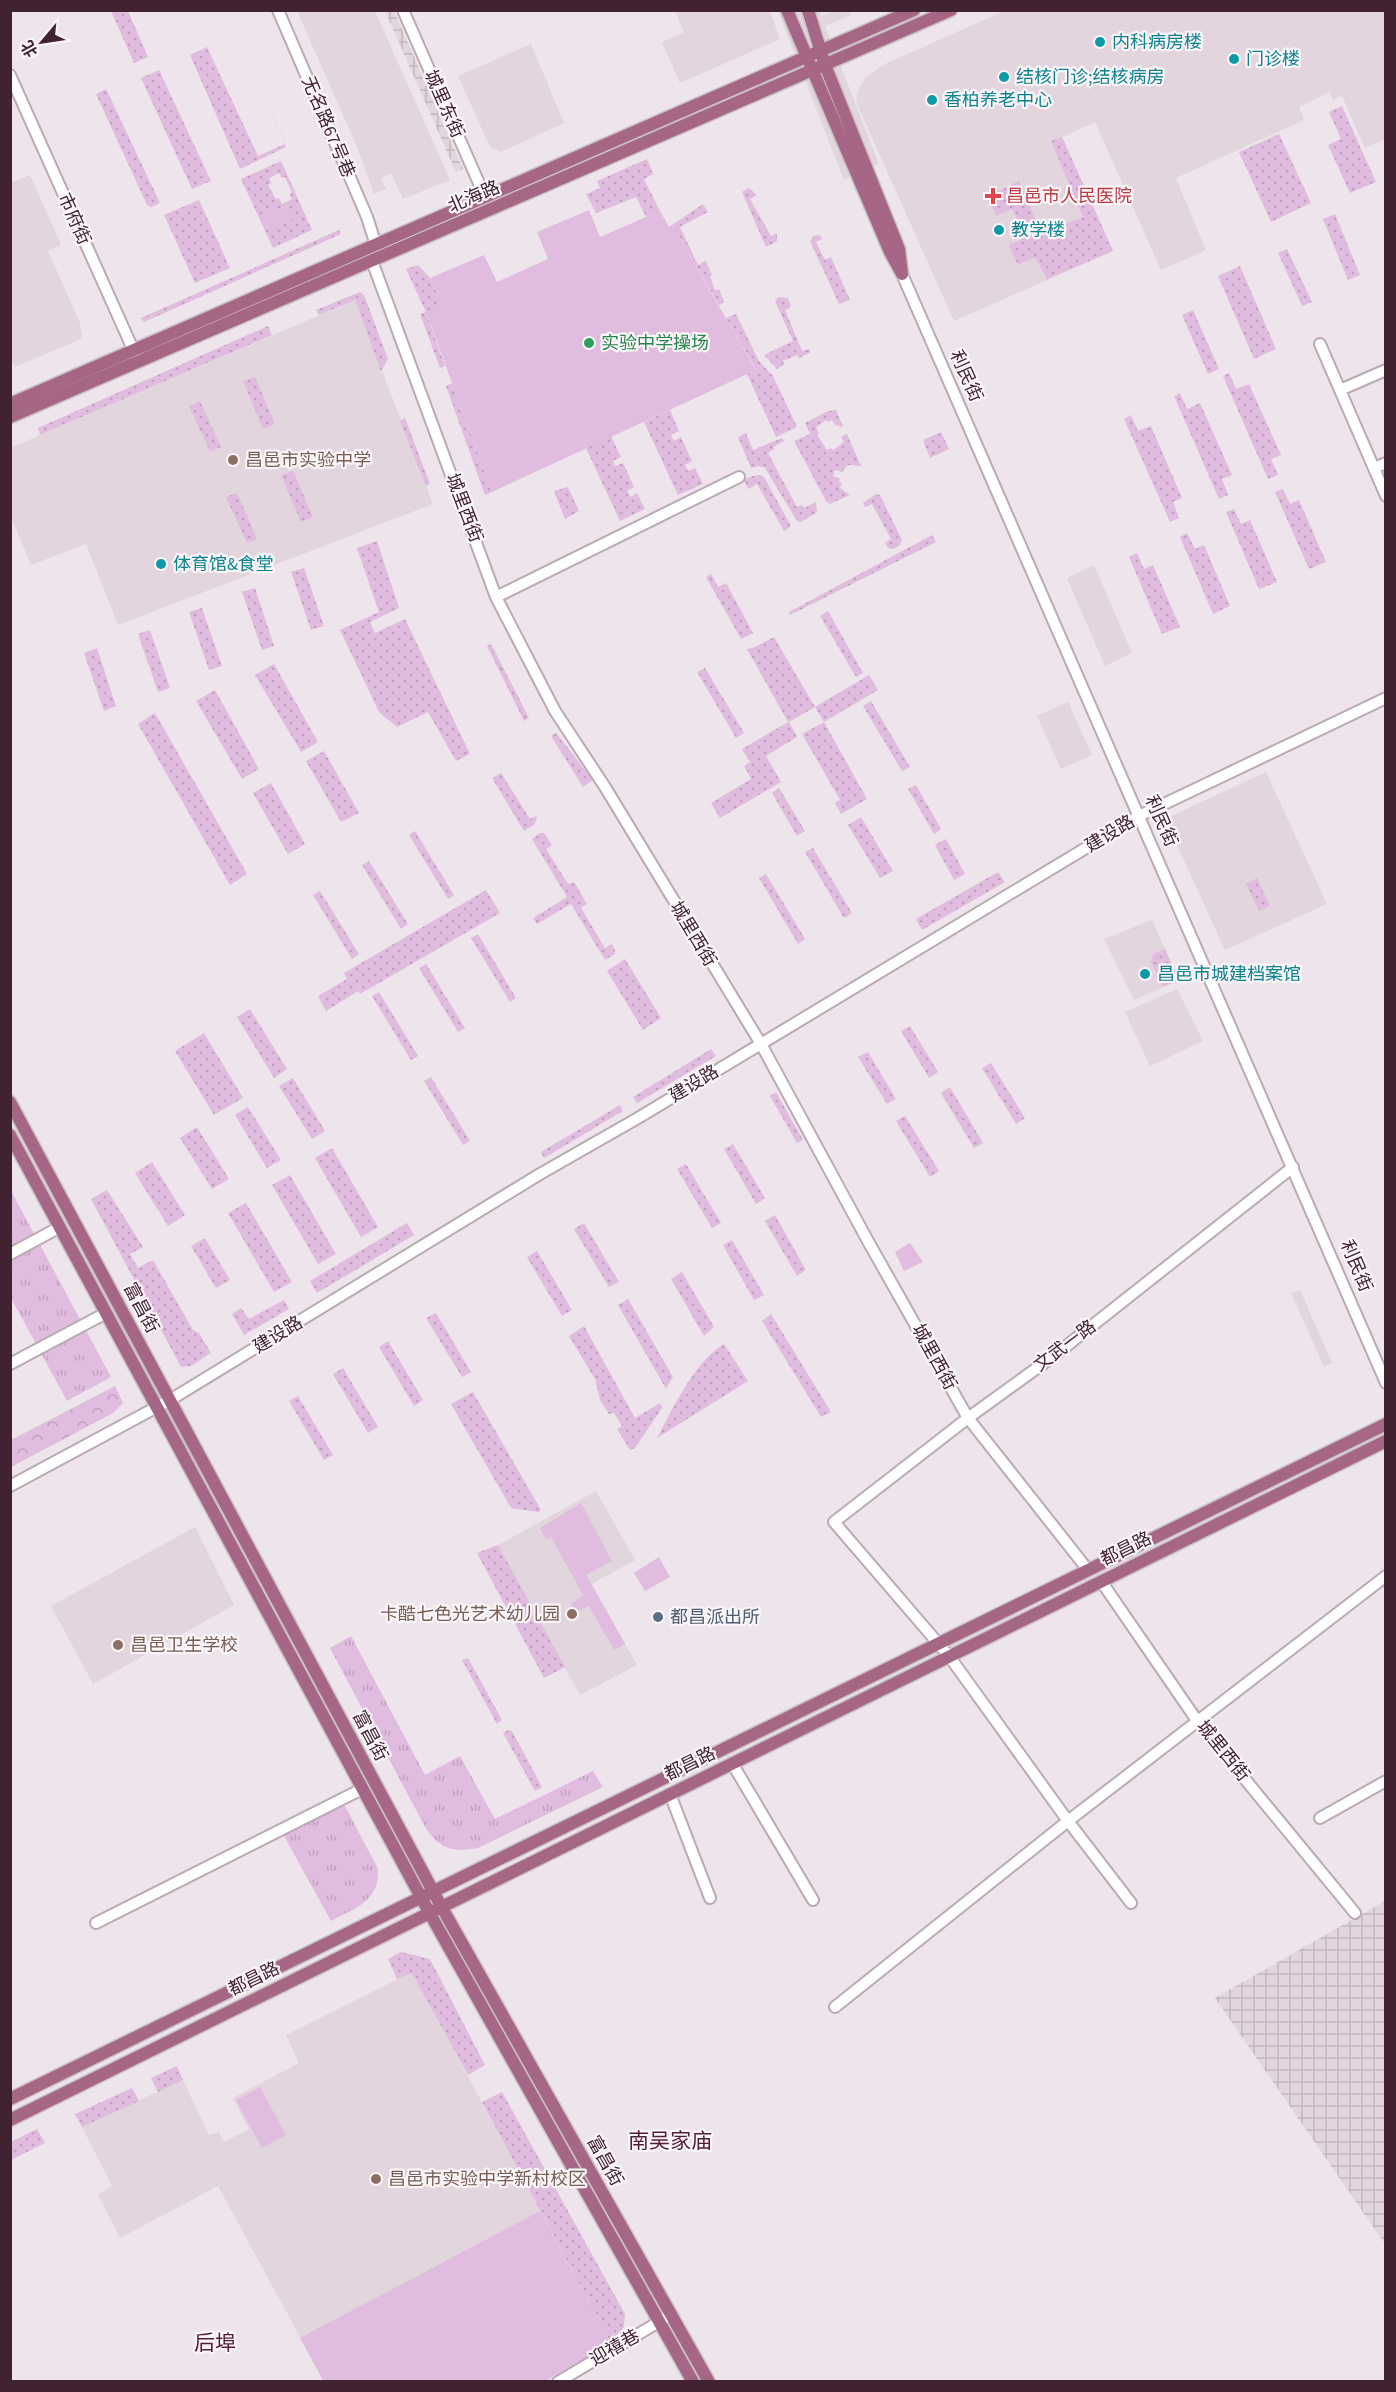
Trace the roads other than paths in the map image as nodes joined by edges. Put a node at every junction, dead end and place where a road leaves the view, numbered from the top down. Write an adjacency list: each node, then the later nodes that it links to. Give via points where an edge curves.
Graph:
1 (278, 10): 12 (street, 无名路67号巷, via 368,217)
2 (404, 10): 11 (street, 城里东街)
3 (787, 10): 8 (main road, 利民街)
4 (808, 10): 7 (main road, 利民街)
5 (914, 10): 7 (main road, 北海路)
6 (951, 10): 9 (main road, 北海路)
7 (820, 51): 8 (main road, 北海路); 9 (main road, 利民街)
8 (808, 57): 9 (main road, 利民街); 11 (main road, 北海路)
9 (819, 67): 13 (main road, 北海路); 14 (main road, 利民街)
10 (10, 75): 16 (street, 市府街)
11 (485, 197): 12 (main road, 北海路)
12 (376, 245): 16 (main road, 北海路)
13 (372, 261): 16 (main road, 北海路); 25 (street, 城里西街)
14 (902, 274): 27 (street, 利民街)
15 (1320, 344): 18 (street)
16 (136, 356): 19 (main road, 北海路); 20 (main road, 北海路)
17 (1386, 370): 18 (street)
18 (1340, 390): 22 (street)
19 (10, 404)
20 (10, 417)
21 (1386, 463): 22 (street)
22 (1374, 468): 24 (street)
23 (738, 477): 25 (street)
24 (1386, 496)
25 (496, 597): 28 (street, 城里西街, via 555,711)
26 (1386, 698): 27 (street, 建设路)
27 (1139, 816): 28 (street, 建设路); 31 (street, 利民街)
28 (761, 1044): 37 (street, 建设路); 39 (street, 城里西街)
29 (10, 1102): 37 (main road, 富昌街)
30 (11, 1139): 32 (main road, 富昌街)
31 (1293, 1167): 36 (street, 利民街); 39 (street, 文武一路, via 1056,1355)
32 (60, 1227): 33 (street); 34 (main road, 富昌街)
33 (10, 1254)
34 (106, 1313): 35 (street); 38 (main road, 富昌街)
35 (10, 1364)
36 (1386, 1383)
37 (170, 1400): 38 (street, 建设路); 55 (main road, 富昌街)
38 (156, 1406): 42 (street, 建设路); 51 (main road, 富昌街)
39 (968, 1418): 43 (street, 城里西街); 46 (street, 文武一路, via 834,1522)
40 (1386, 1424): 43 (main road, 都昌路)
41 (1386, 1441): 45 (main road, 都昌路)
42 (10, 1486)
43 (1088, 1570): 46 (main road, 都昌路)
44 (1386, 1575): 48 (street)
45 (1101, 1581): 47 (main road, 都昌路); 48 (street, 城里西街)
46 (937, 1644): 47 (street); 55 (main road, 都昌路)
47 (949, 1656): 49 (main road, 都昌路); 54 (street)
48 (1198, 1722): 54 (street); 62 (street, 城里西街)
49 (732, 1763): 52 (main road, 都昌路); 58 (street)
50 (1386, 1781): 53 (street)
51 (362, 1789): 56 (main road, 富昌街); 63 (street)
52 (670, 1794): 57 (street); 60 (main road, 都昌路)
53 (1320, 1818)
54 (1068, 1821): 59 (street); 64 (street)
55 (432, 1890): 56 (main road, 都昌路); 60 (main road, 富昌街)
56 (420, 1896): 61 (main road, 富昌街); 65 (main road, 都昌路)
57 (710, 1898)
58 (813, 1900)
59 (1131, 1903)
60 (441, 1906): 61 (main road, 都昌路); 67 (main road, 富昌街)
61 (429, 1912): 66 (main road, 都昌路); 68 (main road, 富昌街)
62 (1354, 1913)
63 (96, 1923)
64 (835, 2007)
65 (10, 2099)
66 (10, 2120)
67 (671, 2314): 68 (street, 迎禧巷); 71 (main road, 富昌街)
68 (660, 2322): 69 (street, 迎禧巷); 70 (main road, 富昌街)
69 (558, 2382)
70 (693, 2382)
71 (709, 2382)

